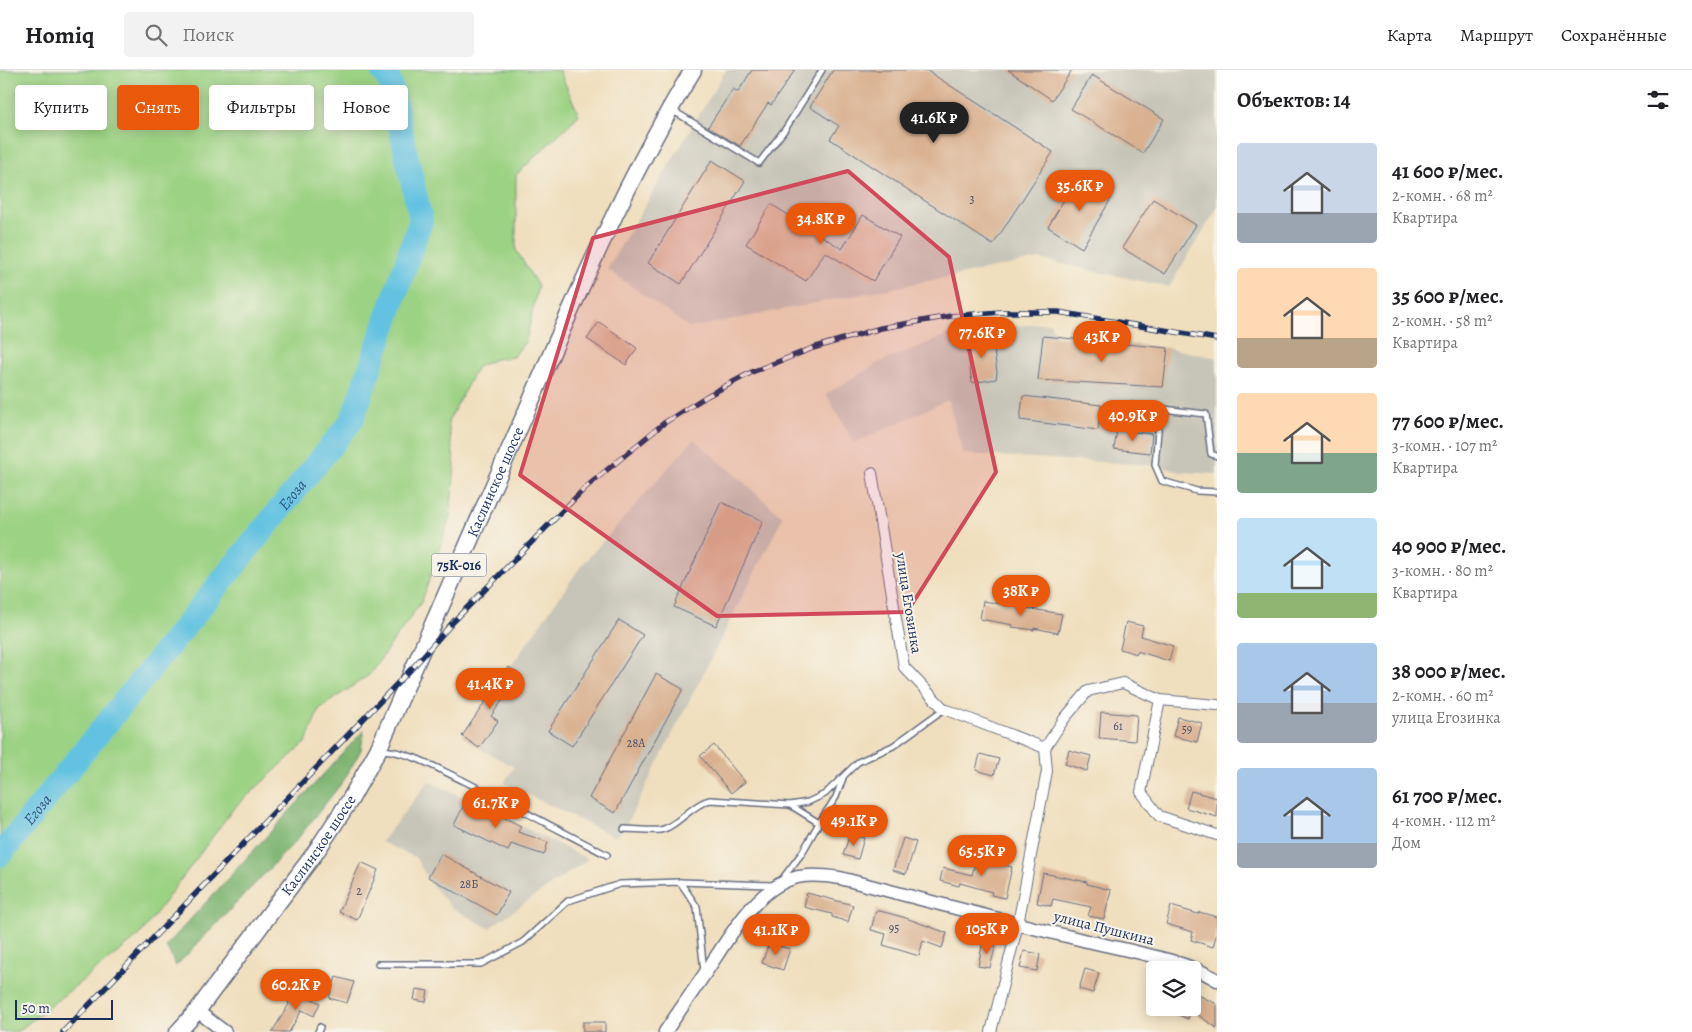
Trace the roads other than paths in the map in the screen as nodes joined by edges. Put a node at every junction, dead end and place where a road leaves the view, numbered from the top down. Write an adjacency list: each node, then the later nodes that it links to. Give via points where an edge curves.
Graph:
1 (693, 70): 3 (main road, Каслинское шоссе / 75К-016)
2 (822, 70): 3 (lane, via 786,128 759,163)
3 (670, 109): 13 (main road, Каслинское шоссе / 75К-016, via 570,310)
4 (1128, 405): 5 (lane)
5 (1160, 409): 6 (lane, via 1206,414 1211,454); 8 (lane, via 1155,465 1162,481 1197,491)
6 (1217, 456)
7 (872, 473): 11 (street, улица Егозинка, via 904,667)
8 (1217, 492)
9 (1160, 700): 10 (street); 12 (street, via 1123,684 1088,692 1064,719); 18 (street, via 1141,792 1159,816)
10 (1217, 705)
11 (944, 709): 12 (street, улица Егозинка); 14 (lane, via 893,746 858,762)
12 (1045, 748): 22 (street, via 1047,771)
13 (378, 750): 19 (lane, via 397,751 429,764); 26 (main road, Каслинское шоссе / 75К-016, via 315,853)
14 (843, 776): 15 (lane, via 825,794 808,802); 16 (lane, via 836,797)
15 (790, 805): 16 (lane); 17 (lane, via 710,800 700,802 661,830)
16 (819, 823): 21 (lane)
17 (624, 828)
18 (1217, 835)
19 (607, 855)
20 (680, 882): 21 (lane); 23 (lane, via 620,884 568,901 523,942 481,964); 24 (lane, via 697,907)
21 (779, 885): 22 (street, улица Пушкина, via 798,877 820,875 840,878); 24 (street, улица Пушкина, via 756,903)
22 (1018, 924): 25 (street, улица Пушкина, via 1168,960); 30 (street)
23 (378, 964)
24 (704, 974): 29 (street, улица Пушкина)
25 (1216, 978)
26 (197, 1011): 27 (main road, Каслинское шоссе / 75К-016); 28 (street)
27 (178, 1032)
28 (225, 1032)
29 (666, 1032)
30 (991, 1032)

